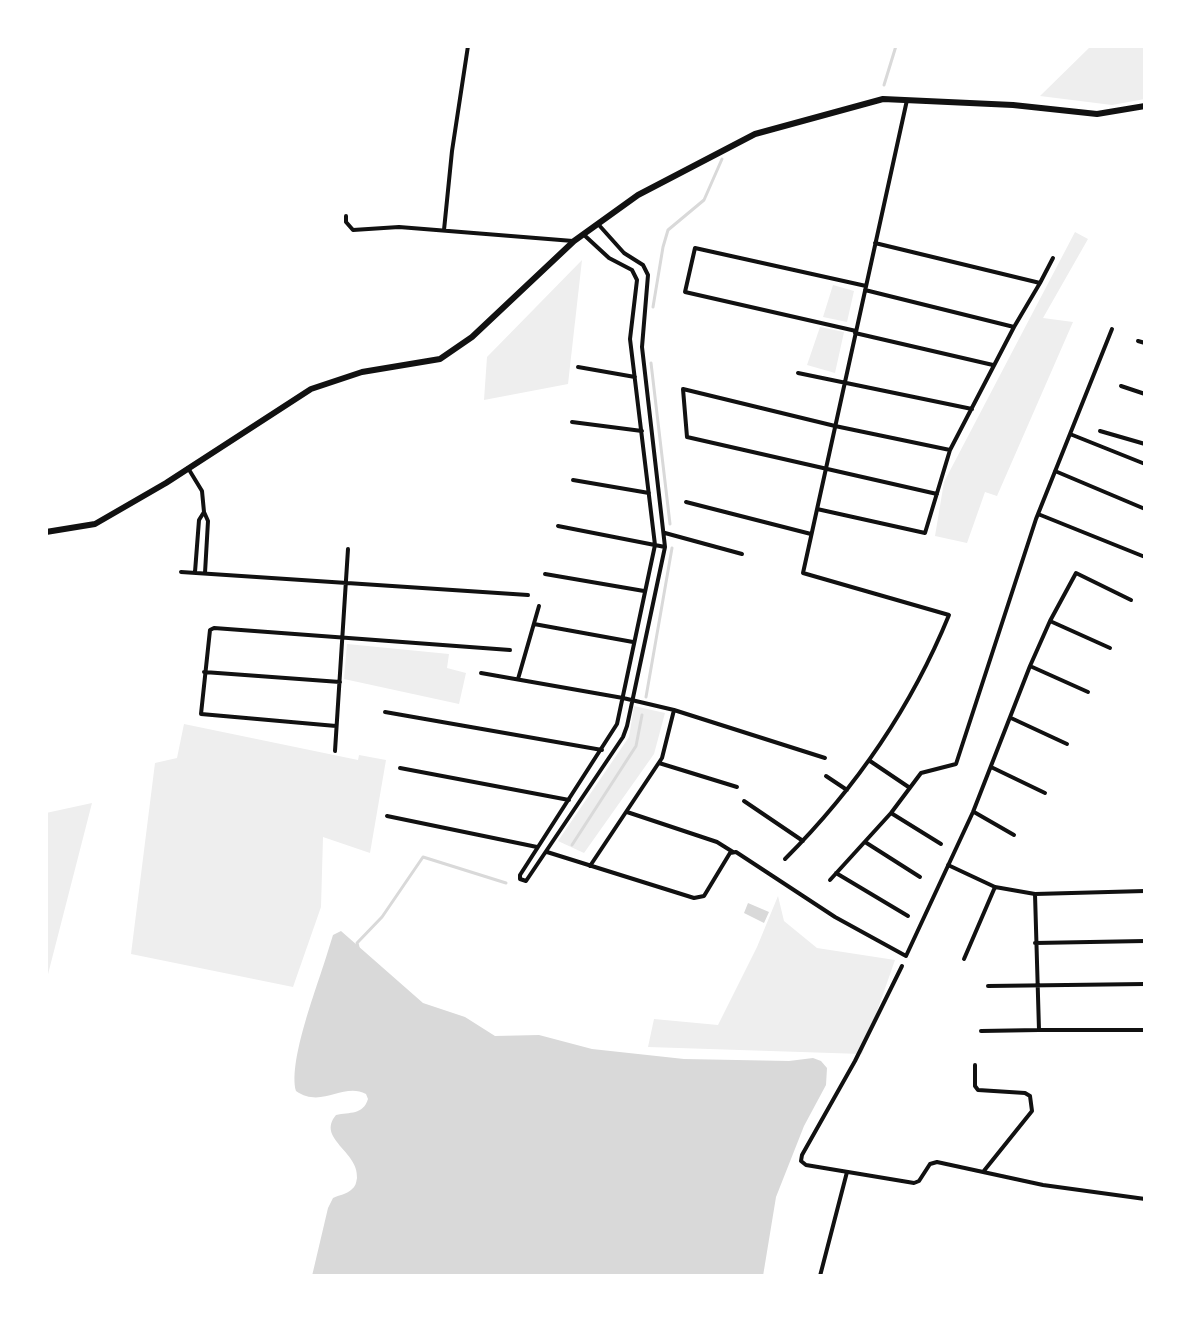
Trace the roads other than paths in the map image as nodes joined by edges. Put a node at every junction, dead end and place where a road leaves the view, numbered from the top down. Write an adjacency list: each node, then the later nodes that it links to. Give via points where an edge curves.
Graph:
1 (468, 46): 6 (street)
2 (907, 100): 3 (main road, via 1097,114); 5 (main road, via 883,99 755,134 638,195); 9 (street)
3 (1145, 106)
4 (346, 216): 6 (street, via 353,230)
5 (598, 224): 7 (main road); 47 (street, via 647,269 642,347)
6 (444, 230): 8 (street)
7 (583, 234): 8 (main road); 21 (street, via 635,274 630,339)
8 (574, 241): 34 (main road, via 472,337 440,359 362,372 311,389)
9 (875, 243): 11 (street); 12 (street)
10 (1053, 258): 11 (street)
11 (1040, 283): 13 (street)
12 (865, 288): 13 (street); 15 (street); 15 (street, via 695,248 685,292)
13 (1014, 327): 18 (street)
14 (1112, 329): 30 (street)
15 (856, 332): 18 (street); 22 (street)
16 (1138, 341): 17 (street)
17 (1145, 343)
18 (994, 365): 25 (street)
19 (578, 367): 21 (street)
20 (798, 373): 22 (street)
21 (635, 377): 28 (street)
22 (846, 383): 25 (street); 27 (street)
23 (1121, 386): 24 (street)
24 (1145, 394)
25 (972, 409): 32 (street)
26 (572, 422): 28 (street)
27 (835, 426): 32 (street); 35 (street); 35 (street, via 683,389 687,437)
28 (642, 431): 38 (street)
29 (1100, 431): 31 (street)
30 (1070, 434): 33 (street); 36 (street)
31 (1145, 444)
32 (950, 450): 39 (street)
33 (1145, 464)
34 (188, 468): 43 (street, via 202,491); 46 (main road, via 95,524)
35 (826, 468): 39 (street); 41 (street)
36 (1055, 471): 42 (street); 44 (street)
37 (573, 480): 38 (street)
38 (649, 493): 49 (street)
39 (937, 494): 41 (street, via 925,533)
40 (686, 502): 48 (street)
41 (817, 509): 48 (street)
42 (1145, 509)
43 (204, 512): 55 (street); 56 (street)
44 (1038, 514): 53 (street); 91 (street, via 956,764 921,773)
45 (558, 526): 49 (street)
46 (46, 532)
47 (665, 533): 50 (street); 52 (street)
48 (811, 534): 85 (street, via 803,573 949,615 913,693)
49 (655, 545): 50 (street); 59 (street)
50 (665, 547): 76 (street)
51 (348, 549): 58 (street)
52 (742, 554)
53 (1145, 557)
54 (181, 572): 55 (street)
55 (195, 573): 56 (street)
56 (205, 574): 58 (street)
57 (545, 574): 59 (street)
58 (347, 584): 60 (street); 65 (street)
59 (644, 591): 66 (street)
60 (528, 595)
61 (1131, 600): 63 (street, via 1076,573)
62 (539, 606): 64 (street)
63 (1050, 621): 67 (street); 69 (street)
64 (534, 624): 66 (street); 72 (street)
65 (343, 636): 68 (street); 70 (street, via 214,628 208,634); 73 (street)
66 (633, 642): 75 (street)
67 (1110, 648)
68 (510, 650)
69 (1030, 666): 74 (street); 79 (street)
70 (204, 672): 73 (street); 80 (street, via 199,711 204,716)
71 (481, 673): 72 (street)
72 (518, 679): 75 (street)
73 (340, 682): 80 (street)
74 (1088, 692)
75 (623, 698): 76 (street); 82 (street, via 617,724)
76 (632, 700): 77 (street); 105 (street, via 623,737)
77 (674, 710): 84 (street); 86 (street)
78 (385, 712): 82 (street)
79 (1010, 718): 81 (street); 87 (street)
80 (336, 726): 83 (street)
81 (1067, 744)
82 (602, 750): 94 (street)
83 (335, 751)
84 (825, 758)
85 (870, 761): 91 (street); 92 (street)
86 (659, 763): 90 (street); 96 (street)
87 (991, 767): 93 (street); 97 (street)
88 (400, 768): 94 (street)
89 (826, 776): 92 (street)
90 (737, 787)
91 (910, 788): 98 (street)
92 (847, 790): 101 (street)
93 (1045, 793)
94 (569, 800): 104 (street)
95 (744, 801): 101 (street)
96 (626, 812): 106 (street); 109 (street)
97 (973, 812): 100 (street); 108 (street)
98 (891, 813): 102 (street); 103 (street)
99 (387, 816): 104 (street)
100 (1014, 835)
101 (803, 841): 107 (street)
102 (865, 842): 110 (street); 111 (street)
103 (941, 844)
104 (537, 847): 105 (street, via 520,875 522,881)
105 (547, 852): 109 (street)
106 (733, 852): 108 (street, via 906,956); 109 (street, via 700,898)
107 (785, 859)
108 (947, 865): 113 (street)
109 (590, 866)
110 (836, 873): 112 (street); 116 (street)
111 (920, 877)
112 (830, 880)
113 (995, 887): 115 (street); 119 (street)
114 (1145, 891): 115 (street)
115 (1035, 894): 118 (street)
116 (908, 916)
117 (1145, 941): 118 (street)
118 (1035, 943): 123 (street)
119 (964, 959)
120 (902, 966): 128 (street, via 802,1155 806,1165)
121 (1145, 984): 123 (street)
122 (988, 986): 123 (street)
123 (1036, 986): 124 (street)
124 (1039, 1030): 125 (street); 126 (street)
125 (1145, 1030)
126 (981, 1031)
127 (975, 1065): 129 (street, via 978,1090 1025,1093 1033,1107)
128 (847, 1172): 129 (street, via 914,1183 937,1162); 131 (street)
129 (983, 1172): 130 (street)
130 (1145, 1199)
131 (820, 1276)

